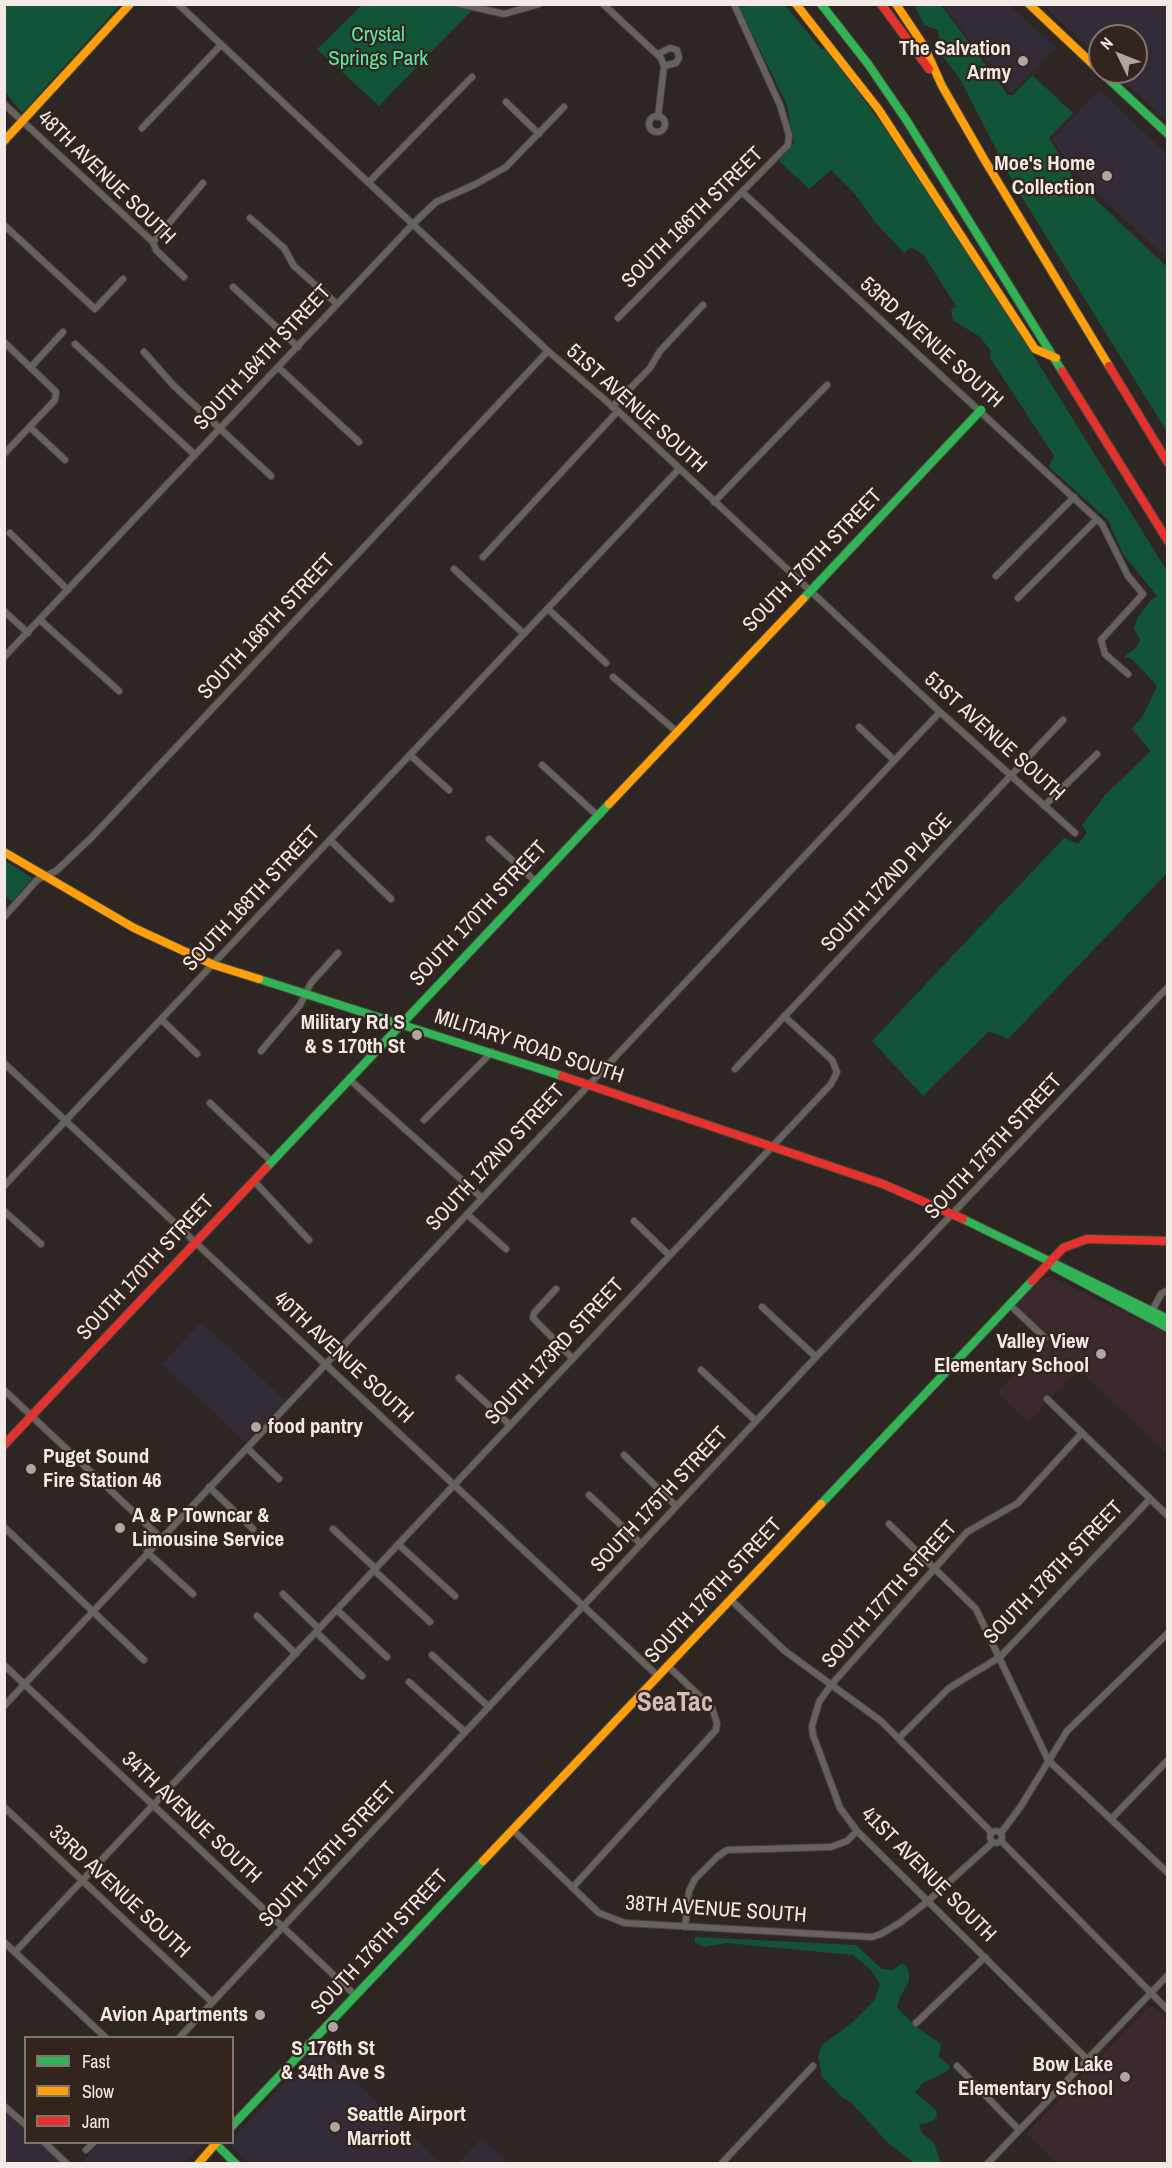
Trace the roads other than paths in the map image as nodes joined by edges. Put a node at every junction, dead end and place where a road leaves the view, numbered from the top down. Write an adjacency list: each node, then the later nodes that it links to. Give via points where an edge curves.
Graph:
1 (130, 4): 23 (main road)
2 (178, 4): 12 (street, 51ST AVENUE SOUTH)
3 (460, 4): 4 (street, via 504,14)
4 (538, 4)
5 (603, 4): 13 (street)
6 (734, 4): 30 (street, SOUTH 166TH STREET, via 780,105 789,141)
7 (796, 4): 47 (main road, via 879,110 1035,349)
8 (821, 4): 47 (main road, via 907,121)
9 (881, 4): 18 (main road)
10 (896, 4): 18 (main road, via 924,46)
11 (1029, 4): 14 (main road)
12 (220, 46): 24 (street); 28 (street, 51ST AVENUE SOUTH)
13 (658, 54): 15 (street); 15 (street, via 670,48 677,50 676,63)
14 (1088, 61)
15 (664, 66): 22 (street)
16 (472, 77): 28 (street)
17 (1113, 84): 26 (main road)
18 (942, 86): 59 (main road)
19 (506, 102): 25 (street)
20 (4, 104): 23 (street, 48TH AVENUE SOUTH)
21 (564, 107): 25 (street, SOUTH 164TH STREET)
22 (658, 117)
23 (23, 121): 27 (main road); 34 (street, 48TH AVENUE SOUTH)
24 (141, 128)
25 (539, 134): 33 (street, SOUTH 164TH STREET, via 497,174 436,202)
26 (1167, 134)
27 (4, 141)
28 (369, 182): 33 (street, 51ST AVENUE SOUTH)
29 (203, 183): 34 (street)
30 (742, 192): 40 (street, SOUTH 166TH STREET); 52 (street, 53RD AVENUE SOUTH)
31 (250, 218): 38 (street, via 284,248 294,266)
32 (4, 225): 36 (street, via 95,309)
33 (412, 225): 38 (street, SOUTH 164TH STREET); 45 (street, 51ST AVENUE SOUTH)
34 (153, 242): 35 (street, 48TH AVENUE SOUTH, via 156,250)
35 (184, 277)
36 (123, 279)
37 (233, 287): 44 (street)
38 (337, 304): 44 (street, SOUTH 164TH STREET)
39 (703, 305): 51 (street, via 660,351)
40 (618, 318)
41 (63, 332): 48 (street)
42 (4, 342): 48 (street)
43 (75, 344): 57 (street)
44 (298, 347): 49 (street, SOUTH 164TH STREET)
45 (548, 351): 51 (street, 51ST AVENUE SOUTH); 99 (street, SOUTH 166TH STREET, via 91,837)
46 (144, 352): 54 (street)
47 (1056, 358): 66 (main road)
48 (31, 367): 53 (street, via 56,392 55,400)
49 (279, 368): 54 (street, SOUTH 164TH STREET); 55 (street)
50 (827, 385): 63 (street)
51 (615, 409): 60 (street, 51ST AVENUE SOUTH); 67 (street)
52 (981, 410): 62 (street, 53RD AVENUE SOUTH); 71 (main road, SOUTH 170TH STREET)
53 (31, 428): 56 (street); 58 (street)
54 (220, 429): 57 (street, SOUTH 164TH STREET); 61 (street)
55 (359, 442)
56 (4, 454)
57 (195, 455): 70 (street, SOUTH 164TH STREET)
58 (65, 460)
59 (1167, 463)
60 (679, 469): 63 (street, 51ST AVENUE SOUTH); 73 (street, SOUTH 168TH STREET)
61 (272, 476)
62 (1074, 496): 64 (street, 53RD AVENUE SOUTH); 69 (street)
63 (714, 502): 71 (street, 51ST AVENUE SOUTH)
64 (1097, 519): 72 (street); 80 (street, 53RD AVENUE SOUTH, via 1128,576 1143,594 1101,640 1105,654)
65 (10, 533): 70 (street)
66 (1167, 541)
67 (483, 557)
68 (454, 569): 77 (street)
69 (996, 576)
70 (69, 590): 75 (street, SOUTH 164TH STREET)
71 (809, 590): 83 (street, 51ST AVENUE SOUTH); 86 (main road, SOUTH 170TH STREET)
72 (1018, 598)
73 (548, 609): 77 (street, SOUTH 168TH STREET); 79 (street)
74 (4, 611): 76 (street)
75 (40, 620): 76 (street, SOUTH 164TH STREET); 82 (street)
76 (28, 633): 78 (street, SOUTH 164TH STREET)
77 (524, 634): 88 (street, SOUTH 168TH STREET)
78 (4, 657)
79 (606, 663)
80 (1128, 674)
81 (613, 677): 86 (street)
82 (119, 691)
83 (940, 712): 89 (street, SOUTH 172ND STREET); 91 (street, 51ST AVENUE SOUTH)
84 (1063, 720): 91 (street, SOUTH 172ND PLACE)
85 (859, 727): 89 (street)
86 (676, 731): 94 (main road, SOUTH 170TH STREET)
87 (1097, 754): 93 (street)
88 (410, 755): 92 (street); 97 (street, SOUTH 168TH STREET)
89 (894, 760): 116 (street, SOUTH 172ND STREET)
90 (542, 765): 94 (street)
91 (1010, 776): 93 (street, 51ST AVENUE SOUTH); 107 (street, SOUTH 172ND PLACE)
92 (449, 790)
93 (1044, 806): 95 (street, 51ST AVENUE SOUTH)
94 (597, 815): 100 (main road, SOUTH 170TH STREET)
95 (1075, 833)
96 (489, 839): 100 (street)
97 (330, 840): 101 (street); 104 (street, SOUTH 168TH STREET)
98 (4, 852): 99 (main road, MILITARY ROAD SOUTH)
99 (46, 876): 102 (street, SOUTH 166TH STREET, via 34,882); 104 (main road, MILITARY ROAD SOUTH, via 134,928)
100 (535, 881): 109 (main road, SOUTH 170TH STREET)
101 (391, 898)
102 (4, 917)
103 (338, 953): 106 (street)
104 (214, 965): 106 (main road, MILITARY ROAD SOUTH); 108 (street, SOUTH 168TH STREET)
105 (1167, 987): 127 (street, SOUTH 175TH STREET)
106 (305, 993): 109 (main road, MILITARY ROAD SOUTH); 110 (street)
107 (784, 1017): 114 (street, SOUTH 172ND PLACE); 120 (street, SOUTH 173RD STREET, via 832,1060 837,1072 831,1084)
108 (162, 1020): 112 (street); 119 (street, SOUTH 168TH STREET)
109 (400, 1024): 111 (main road, MILITARY ROAD SOUTH); 115 (main road, SOUTH 170TH STREET)
110 (261, 1051)
111 (492, 1052): 116 (main road, MILITARY ROAD SOUTH); 118 (street)
112 (197, 1054)
113 (4, 1063): 119 (street, 40TH AVENUE SOUTH)
114 (735, 1069)
115 (350, 1079): 121 (main road, SOUTH 170TH STREET); 124 (street)
116 (588, 1085): 120 (main road, MILITARY ROAD SOUTH); 124 (street, SOUTH 172ND STREET)
117 (210, 1103): 121 (street)
118 (424, 1120)
119 (66, 1121): 123 (street, SOUTH 168TH STREET); 131 (street, 40TH AVENUE SOUTH)
120 (771, 1146): 127 (main road, MILITARY ROAD SOUTH, via 883,1184); 134 (street, SOUTH 173RD STREET)
121 (272, 1162): 122 (main road, SOUTH 170TH STREET)
122 (254, 1181): 129 (street); 131 (main road, SOUTH 170TH STREET)
123 (4, 1186)
124 (482, 1198): 126 (street, SOUTH 172ND STREET)
125 (4, 1211): 132 (street)
126 (467, 1214): 133 (street); 146 (street, SOUTH 172ND STREET)
127 (953, 1214): 135 (main road, MILITARY ROAD SOUTH); 144 (street, SOUTH 175TH STREET)
128 (634, 1221): 134 (street)
129 (309, 1240)
130 (1167, 1241): 135 (main road, via 1087,1239 1064,1248)
131 (196, 1242): 146 (street, 40TH AVENUE SOUTH); 151 (main road, SOUTH 170TH STREET)
132 (41, 1244)
133 (506, 1249)
134 (669, 1255): 145 (street, SOUTH 173RD STREET)
135 (1049, 1262): 138 (main road, SOUTH 176TH STREET); 140 (main road, MILITARY ROAD SOUTH)
136 (556, 1289): 145 (street, via 533,1318)
137 (1167, 1290): 140 (street)
138 (1009, 1304): 143 (street); 178 (main road, SOUTH 176TH STREET)
139 (762, 1307): 144 (street)
140 (1150, 1314): 141 (main road, MILITARY ROAD SOUTH); 142 (main road, MILITARY ROAD SOUTH)
141 (1167, 1319)
142 (1167, 1328)
143 (1045, 1338)
144 (816, 1357): 152 (street, SOUTH 175TH STREET)
145 (572, 1358): 153 (street, SOUTH 173RD STREET)
146 (327, 1364): 156 (street, SOUTH 172ND STREET); 159 (street, 40TH AVENUE SOUTH)
147 (701, 1370): 152 (street)
148 (459, 1378): 153 (street)
149 (4, 1390): 151 (street)
150 (1047, 1399): 154 (street)
151 (32, 1415): 155 (main road, SOUTH 170TH STREET); 169 (street)
152 (756, 1422): 163 (street, SOUTH 175TH STREET)
153 (510, 1425): 159 (street, SOUTH 173RD STREET)
154 (1082, 1434): 162 (street); 173 (street, SOUTH 177TH STREET, via 1018,1503 967,1532)
155 (4, 1445)
156 (247, 1448): 158 (street); 160 (street, SOUTH 172ND STREET)
157 (624, 1455): 163 (street)
158 (279, 1479)
159 (454, 1485): 170 (street, SOUTH 173RD STREET); 179 (street, 40TH AVENUE SOUTH)
160 (209, 1487): 167 (street); 169 (street, SOUTH 172ND STREET)
161 (589, 1495): 171 (street)
162 (1150, 1499): 164 (street); 189 (street, SOUTH 178TH STREET)
163 (676, 1506): 171 (street, SOUTH 175TH STREET)
164 (1167, 1516)
165 (889, 1524): 173 (street)
166 (4, 1527): 180 (street)
167 (253, 1529)
168 (333, 1529): 174 (street)
169 (161, 1538): 172 (street, SOUTH 172ND STREET)
170 (398, 1544): 174 (street, SOUTH 173RD STREET); 177 (street)
171 (641, 1544): 179 (street, SOUTH 175TH STREET)
172 (147, 1552): 175 (street); 180 (street, SOUTH 172ND STREET)
173 (935, 1567): 189 (street, via 976,1609); 197 (street, SOUTH 177TH STREET)
174 (374, 1569): 181 (street, SOUTH 173RD STREET); 183 (street)
175 (193, 1594)
176 (283, 1594): 184 (street)
177 (455, 1596)
178 (731, 1600): 192 (main road, SOUTH 176TH STREET); 197 (street, via 785,1651)
179 (583, 1606): 194 (street, 40TH AVENUE SOUTH); 199 (street, SOUTH 175TH STREET)
180 (93, 1610): 190 (street); 196 (street, SOUTH 172ND STREET)
181 (337, 1610): 184 (street, SOUTH 173RD STREET); 188 (street)
182 (256, 1616): 186 (street)
183 (430, 1622)
184 (318, 1630): 186 (street, SOUTH 173RD STREET); 193 (street)
185 (1167, 1633): 202 (street, via 1067,1731)
186 (296, 1654): 204 (street, SOUTH 173RD STREET)
187 (432, 1655): 199 (street)
188 (387, 1657)
189 (1000, 1657): 201 (street, SOUTH 178TH STREET, via 949,1688); 202 (street)
190 (144, 1660)
191 (4, 1665): 196 (street, 34TH AVENUE SOUTH)
192 (668, 1666): 194 (main road, SOUTH 176TH STREET); 215 (street, via 712,1708 717,1723 712,1736)
193 (362, 1676)
194 (659, 1677): 207 (main road, SOUTH 176TH STREET)
195 (409, 1682): 200 (street)
196 (26, 1684): 198 (street, SOUTH 172ND STREET); 204 (street, 34TH AVENUE SOUTH)
197 (831, 1685): 201 (street, via 872,1713); 208 (street, 41ST AVENUE SOUTH, via 813,1716 813,1735 840,1808)
198 (4, 1706)
199 (489, 1707): 200 (street, SOUTH 175TH STREET)
200 (465, 1732): 217 (street, SOUTH 175TH STREET)
201 (899, 1738): 209 (street)
202 (1048, 1760): 206 (street); 210 (street)
203 (1167, 1760): 206 (street)
204 (152, 1805): 214 (street, SOUTH 173RD STREET); 217 (street, 34TH AVENUE SOUTH)
205 (4, 1807): 214 (street, 33RD AVENUE SOUTH)
206 (1111, 1820): 213 (street)
207 (512, 1829): 215 (street, 38TH AVENUE SOUTH); 224 (main road, SOUTH 176TH STREET)
208 (857, 1831): 216 (street, 41ST AVENUE SOUTH); 218 (street, via 847,1841 831,1847 727,1850 695,1879 688,1891)
209 (992, 1833): 210 (street); 212 (street, via 989,1838)
210 (1001, 1833): 211 (street)
211 (1001, 1841): 212 (street); 223 (street)
212 (993, 1843): 216 (street)
213 (1167, 1873)
214 (82, 1881): 220 (street, SOUTH 173RD STREET); 225 (street, 33RD AVENUE SOUTH)
215 (573, 1887): 218 (street, 38TH AVENUE SOUTH, via 612,1919)
216 (928, 1901): 218 (street, 38TH AVENUE SOUTH, via 881,1934 872,1936); 221 (street, 41ST AVENUE SOUTH)
217 (283, 1926): 224 (street, 34TH AVENUE SOUTH); 225 (street, SOUTH 175TH STREET)
218 (685, 1927)
219 (4, 1942): 220 (street)
220 (15, 1952): 228 (street)
221 (985, 1957): 227 (street); 230 (street, 41ST AVENUE SOUTH)
222 (1167, 1975): 223 (street)
223 (1150, 1992): 226 (street); 230 (street)
224 (355, 1995): 235 (main road, SOUTH 176TH STREET)
225 (212, 2002): 229 (street, SOUTH 175TH STREET)
226 (1167, 2010)
227 (916, 2023)
228 (105, 2036)
229 (180, 2036)
230 (1087, 2059): 236 (street)
231 (813, 2066): 246 (street)
232 (957, 2066): 236 (street)
233 (4, 2106): 234 (street)
234 (24, 2123)
235 (234, 2124)
236 (1019, 2130): 242 (street)
237 (46, 2144): 243 (street)
238 (92, 2144): 241 (street)
239 (215, 2144): 244 (main road)
240 (217, 2144): 245 (main road)
241 (86, 2150)
242 (990, 2162)
243 (66, 2163)
244 (198, 2163)
245 (236, 2163)
246 (721, 2163)

